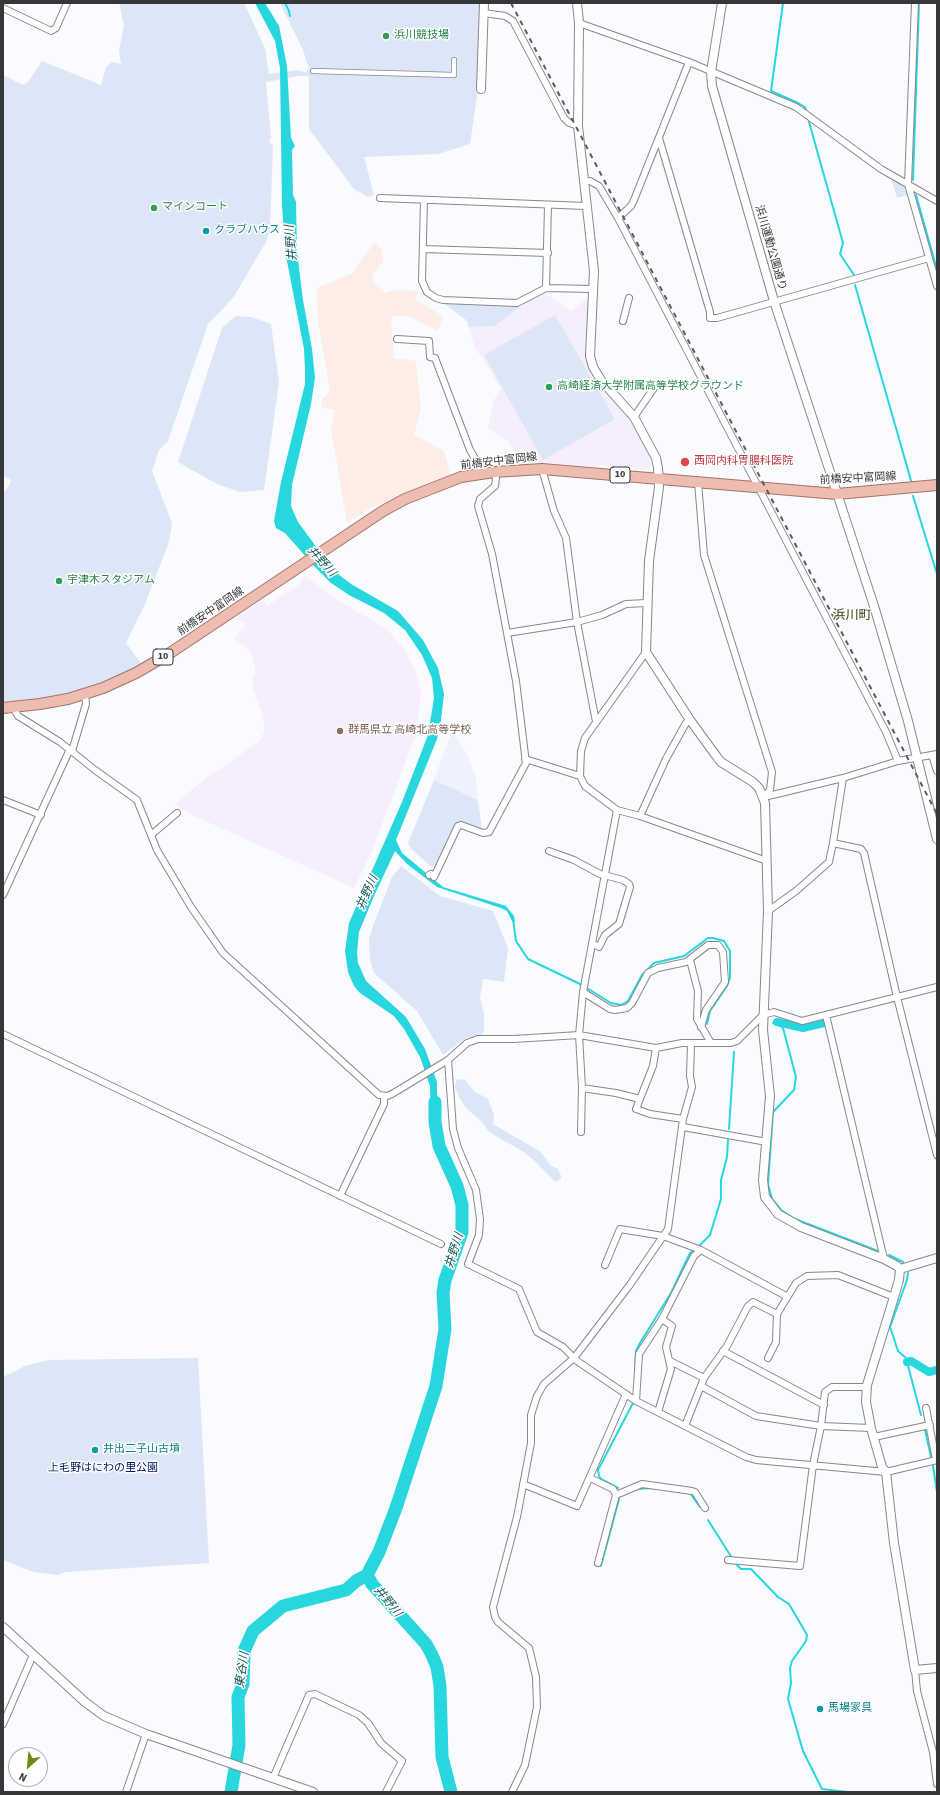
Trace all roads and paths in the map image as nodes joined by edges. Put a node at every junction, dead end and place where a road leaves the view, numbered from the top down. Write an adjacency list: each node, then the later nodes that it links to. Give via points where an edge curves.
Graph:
1 (67, 3): 6 (street, via 56,28 51,31)
2 (484, 3): 7 (street)
3 (577, 3): 8 (street)
4 (722, 3): 12 (street, 浜川運動公園通り)
5 (915, 3): 17 (street)
6 (3, 8)
7 (484, 13): 13 (street); 14 (street, via 510,18 564,118)
8 (580, 23): 10 (street); 14 (street)
9 (454, 60): 11 (street, via 454,75)
10 (689, 62): 12 (street); 15 (street)
11 (313, 71)
12 (711, 72): 17 (street, via 796,108 881,169); 31 (street, 浜川運動公園通り, via 712,86)
13 (481, 89)
14 (578, 126): 16 (street)
15 (659, 138): 23 (street, via 631,206); 31 (street, via 710,318)
16 (584, 181): 22 (street); 23 (street, via 599,186)
17 (908, 184): 20 (street); 26 (street)
18 (380, 198): 19 (street)
19 (424, 200): 21 (street); 24 (street)
20 (937, 201)
21 (548, 205): 22 (street); 25 (street)
22 (586, 206): 29 (street, via 594,271)
23 (618, 218): 42 (street)
24 (423, 249): 25 (street); 28 (street, via 422,281 428,292 439,299 517,303)
25 (548, 253): 28 (street)
26 (929, 258): 27 (street); 31 (street)
27 (937, 286)
28 (546, 288): 29 (street)
29 (593, 289): 35 (street, via 589,345 593,367 601,380)
30 (629, 298): 32 (street)
31 (774, 301): 43 (street, 浜川運動公園通り)
32 (623, 321)
33 (397, 339): 38 (street, via 429,341 430,357 436,358 470,450)
34 (656, 385): 35 (street)
35 (634, 417): 39 (street, via 656,458)
36 (542, 469): 37 (main road, 前橋安中富岡線 / 10); 39 (main road, 前橋安中富岡線 / 10); 45 (street, via 554,511 566,538)
37 (494, 472): 38 (main road, 前橋安中富岡線 / 10); 46 (street, via 495,486 480,499 478,506 492,554)
38 (484, 474): 48 (main road, 前橋安中富岡線 / 10, via 461,477 405,499 363,523 157,661 103,688)
39 (658, 478): 40 (main road, 前橋安中富岡線 / 10); 44 (street)
40 (698, 482): 42 (main road, 前橋安中富岡線 / 10); 60 (street, via 704,555 772,772 770,790)
41 (937, 485): 43 (main road, 前橋安中富岡線 / 10)
42 (758, 487): 43 (main road, 前橋安中富岡線 / 10); 56 (street, via 886,732)
43 (837, 494): 54 (street, 浜川運動公園通り, via 874,606)
44 (647, 603): 45 (street, via 626,604 602,615); 47 (street)
45 (577, 622): 46 (street); 51 (street)
46 (507, 633): 55 (street, via 516,681)
47 (646, 652): 50 (street); 51 (street)
48 (85, 694): 49 (main road, 前橋安中富岡線 / 10, via 54,702); 52 (street, via 86,704)
49 (8, 707): 52 (street)
50 (690, 720): 60 (street, via 721,762 753,782); 65 (street, via 666,759)
51 (596, 722): 58 (street, via 582,744)
52 (71, 750): 64 (street); 66 (street, via 137,800)
53 (934, 755): 54 (street); 57 (street)
54 (917, 758): 56 (street); 67 (street, 浜川運動公園通り)
55 (525, 759): 58 (street); 72 (street, via 525,767 489,832 485,834 458,826)
56 (898, 761): 59 (street)
57 (937, 771)
58 (580, 776): 62 (street, via 585,786)
59 (843, 778): 60 (street); 68 (street)
60 (763, 797): 70 (street)
61 (3, 800): 64 (street)
62 (617, 810): 65 (street); 71 (street)
63 (177, 813): 66 (street)
64 (41, 815): 73 (street)
65 (640, 816): 70 (street)
66 (151, 835): 90 (street, via 191,908 223,954 376,1092)
67 (937, 839)
68 (833, 843): 74 (street, via 829,862); 79 (street, via 860,849 864,853)
69 (549, 851): 71 (street)
70 (767, 861): 74 (street)
71 (605, 875): 75 (street); 75 (street, via 623,880 630,887 619,924 605,935 599,947)
72 (431, 876)
73 (3, 895)
74 (768, 911): 80 (street)
75 (593, 944): 78 (street)
76 (690, 960): 78 (street, via 648,973 632,1003 621,1010 610,1009); 82 (street, via 698,991 697,1014); 82 (street, via 708,945 718,945 723,952 725,982 706,1010)
77 (937, 987): 79 (street)
78 (584, 992): 84 (street)
79 (897, 997): 81 (street); 96 (street)
80 (763, 1015): 81 (street, via 774,1012 802,1021); 85 (street, via 736,1042); 95 (street, via 770,1096)
81 (826, 1015): 103 (street)
82 (701, 1027): 85 (street)
83 (3, 1034): 98 (street)
84 (579, 1035): 87 (street); 88 (street, via 514,1040 478,1039 467,1043); 89 (street)
85 (711, 1043): 86 (street)
86 (691, 1044): 87 (street, via 682,1043); 92 (street, via 692,1087)
87 (656, 1048): 91 (street, via 653,1066)
88 (448, 1060): 90 (street, via 392,1094); 111 (street, via 453,1129 476,1190 480,1219 479,1235 468,1264 519,1289 537,1332 563,1347)
89 (582, 1088): 91 (street); 94 (street)
90 (384, 1096): 98 (street, via 384,1104)
91 (640, 1099): 92 (street, via 636,1109)
92 (683, 1119): 93 (street)
93 (683, 1127): 95 (street); 99 (street, via 668,1228)
94 (581, 1132)
95 (767, 1142): 103 (street, via 762,1190 767,1202 778,1214 800,1227)
96 (936, 1148): 97 (street)
97 (937, 1155)
98 (340, 1196): 100 (street)
99 (663, 1236): 101 (street); 104 (street, via 620,1229); 111 (street)
100 (441, 1244)
101 (701, 1250): 106 (street); 109 (street, via 694,1256)
102 (937, 1258): 105 (street)
103 (884, 1259): 105 (street)
104 (605, 1265)
105 (900, 1269): 107 (street)
106 (786, 1296): 107 (street, via 801,1279 814,1274 828,1274 838,1275); 108 (street)
107 (894, 1297): 116 (street)
108 (777, 1314): 110 (street, via 757,1303 750,1303); 112 (street, via 776,1342)
109 (662, 1319): 113 (street, via 672,1326 666,1347); 118 (street, via 639,1354)
110 (723, 1351): 114 (street); 119 (street)
111 (574, 1358): 117 (street); 131 (street, via 544,1384 537,1396 531,1415 530,1444)
112 (768, 1358)
113 (670, 1361): 114 (street); 121 (street, via 671,1369)
114 (704, 1378): 115 (street)
115 (700, 1386): 123 (street); 124 (street, via 756,1416)
116 (866, 1387): 119 (street, via 829,1388); 125 (street)
117 (626, 1394): 118 (street); 130 (street)
118 (636, 1401): 121 (street)
119 (824, 1405): 124 (street)
120 (926, 1408): 122 (street)
121 (658, 1412): 123 (street)
122 (930, 1425): 126 (street); 127 (street)
123 (685, 1426): 128 (street, via 746,1457)
124 (821, 1426): 125 (street); 128 (street)
125 (871, 1428): 126 (street)
126 (874, 1437): 129 (street, via 882,1467)
127 (936, 1460): 129 (street)
128 (813, 1465): 129 (street); 134 (street, via 800,1566)
129 (886, 1472): 139 (street, via 894,1543)
130 (590, 1478): 131 (street, via 577,1506); 132 (street, via 613,1489)
131 (523, 1484): 147 (street, via 493,1607 498,1622 529,1648 536,1677 537,1707 525,1765)
132 (616, 1495): 133 (street, via 642,1484 677,1489 695,1492); 135 (street)
133 (705, 1508)
134 (728, 1560)
135 (598, 1563)
136 (3, 1627): 137 (street)
137 (33, 1655): 140 (street); 141 (street, via 95,1710 123,1726)
138 (937, 1668): 139 (street)
139 (915, 1670): 143 (street, via 917,1691 933,1752)
140 (3, 1724)
141 (146, 1734): 142 (street); 144 (street)
142 (273, 1778): 145 (street); 146 (street, via 310,1695 315,1694 359,1715 368,1723 381,1743 402,1761)
143 (937, 1784)
144 (126, 1792)
145 (313, 1792)
146 (386, 1792)
147 (512, 1792)

